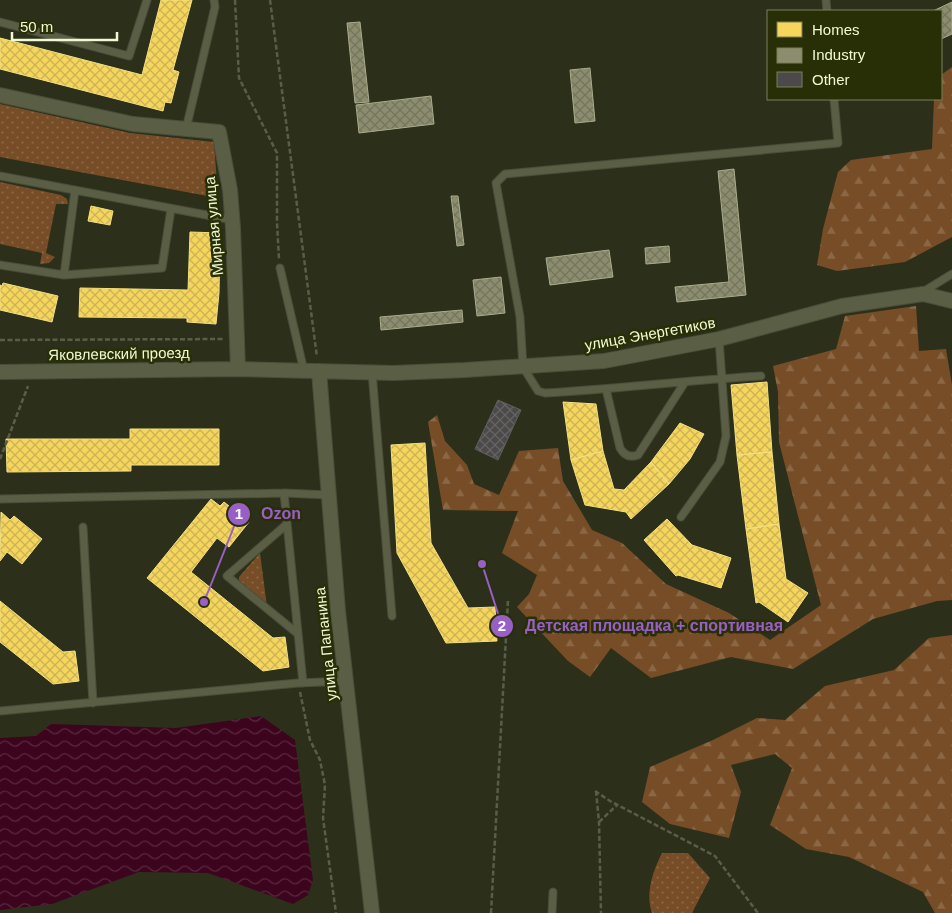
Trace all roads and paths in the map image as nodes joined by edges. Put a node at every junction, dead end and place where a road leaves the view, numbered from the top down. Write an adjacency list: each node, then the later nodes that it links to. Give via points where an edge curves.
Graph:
1 (148, 0): 5 (lane, via 129,56)
2 (214, 0): 8 (lane)
3 (235, 0): 14 (path, via 239,78 277,153)
4 (270, 0): 25 (path)
5 (0, 22)
6 (0, 94): 8 (street, Мирная улица, via 133,124)
7 (834, 100): 22 (lane, via 838,143 505,174 496,183 520,317)
8 (186, 129): 12 (street, Мирная улица, via 219,132)
9 (0, 176): 10 (lane)
10 (75, 190): 11 (lane); 16 (lane)
11 (171, 208): 12 (lane); 16 (lane, via 162,268)
12 (233, 220): 19 (street, Мирная улица)
13 (0, 265): 16 (lane)
14 (280, 268): 24 (lane)
15 (952, 274): 17 (lane)
16 (64, 275)
17 (919, 295): 18 (street, улица Энергетиков); 20 (street, улица Энергетиков, via 842,306)
18 (952, 301)
19 (237, 339): 21 (path); 23 (street, Мирная улица)
20 (719, 339): 22 (street, улица Энергетиков, via 604,361); 30 (lane)
21 (0, 340)
22 (523, 367): 28 (street, улица Энергетиков); 32 (lane, via 541,393)
23 (238, 369): 24 (street); 27 (street, Яковлевский проезд)
24 (304, 371): 25 (street)
25 (318, 371): 28 (street, улица Энергетиков); 35 (street, улица Папанина)
26 (0, 372): 27 (street, Яковлевский проезд)
27 (34, 372): 33 (path)
28 (372, 372): 41 (lane)
29 (761, 376): 30 (lane)
30 (722, 378): 31 (lane); 37 (lane, via 726,436 720,462)
31 (685, 382): 32 (lane); 32 (lane, via 638,455 633,457 620,448)
32 (606, 389)
33 (0, 459)
34 (284, 493): 35 (lane); 36 (lane); 38 (lane)
35 (329, 495): 43 (street, улица Папанина)
36 (0, 499)
37 (681, 517)
38 (287, 524): 42 (lane); 42 (lane, via 227,576)
39 (83, 527): 45 (lane)
40 (508, 600): 52 (path)
41 (392, 616)
42 (298, 634): 44 (lane)
43 (346, 682): 44 (lane); 51 (street, улица Папанина)
44 (300, 683): 45 (lane); 50 (path, via 310,740 320,760 325,785 323,818)
45 (92, 703): 46 (lane)
46 (0, 711)
47 (617, 804): 48 (path); 48 (path, via 595,791); 55 (path, via 715,856)
48 (599, 822): 54 (path)
49 (552, 892): 53 (lane)
50 (336, 913)
51 (372, 913)
52 (491, 913)
53 (552, 913)
54 (601, 913)
55 (758, 913)

